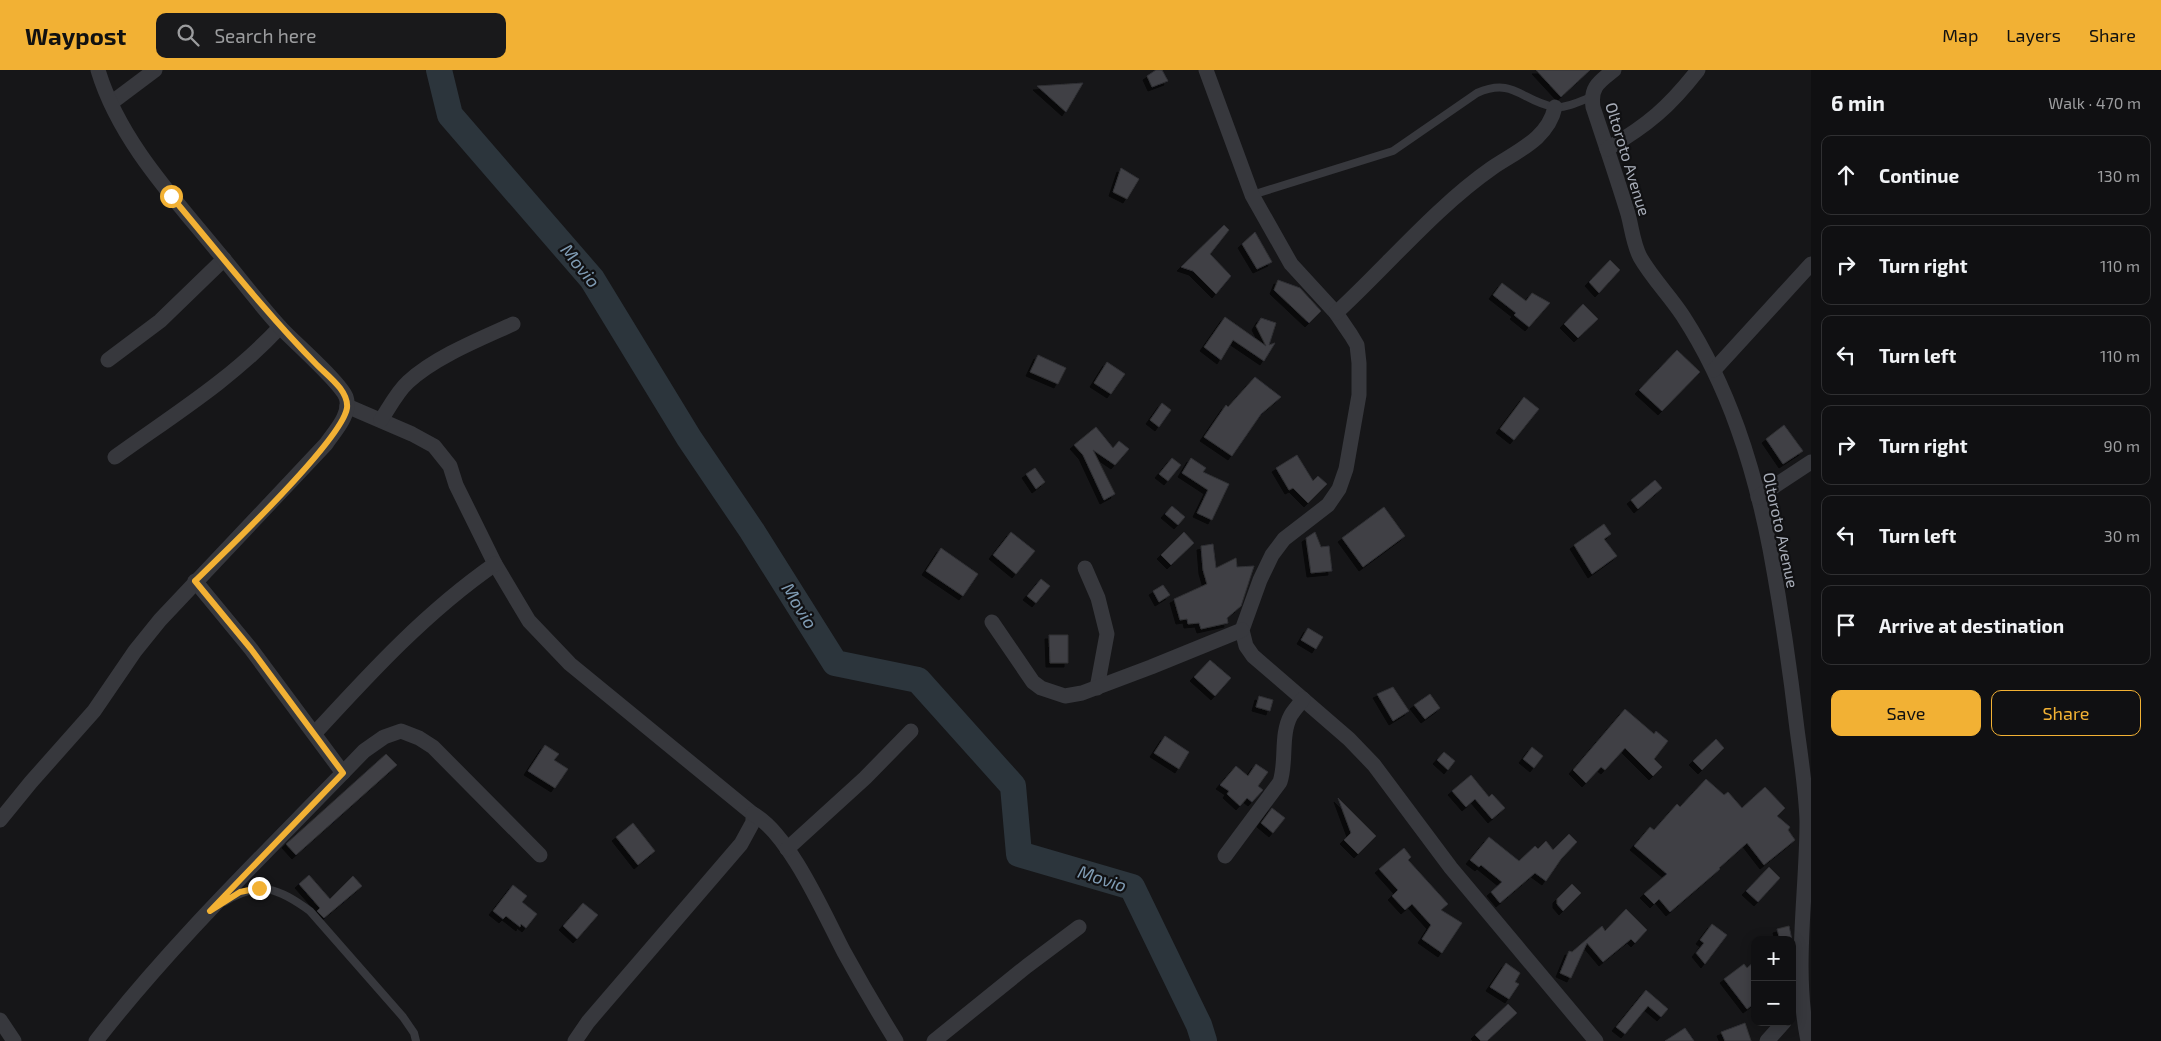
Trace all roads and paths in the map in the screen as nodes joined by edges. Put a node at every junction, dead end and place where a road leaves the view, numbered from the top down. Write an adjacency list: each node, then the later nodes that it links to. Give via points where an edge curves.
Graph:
1 (98, 70): 7 (street)
2 (155, 70): 7 (street)
3 (1206, 70): 10 (street)
4 (1614, 70): 6 (street, Oltoroto Avenue, via 1599,82)
5 (1698, 70): 9 (street, via 1656,117)
6 (1591, 97): 8 (lane); 9 (street, Oltoroto Avenue)
7 (110, 103): 11 (street, via 152,169)
8 (1555, 107): 10 (lane, via 1504,86 1490,87 1477,92 1393,152); 13 (street, via 1548,128 1486,172 1455,199)
9 (1607, 149): 17 (street, Oltoroto Avenue, via 1640,256 1683,315)
10 (1252, 195): 13 (street, via 1291,264)
11 (224, 259): 15 (street); 16 (street, via 160,321)
12 (1811, 264): 17 (street)
13 (1336, 313): 27 (street, via 1357,346 1359,363 1359,394 1346,470 1340,489 1328,505 1284,539 1272,555)
14 (514, 324): 19 (street, via 463,346 417,375 404,387)
15 (280, 327): 18 (street, via 337,385 346,397); 20 (street, via 226,378)
16 (108, 360)
17 (1714, 370): 22 (street, Oltoroto Avenue, via 1741,437)
18 (347, 406): 19 (street); 25 (street, via 345,415 326,444)
19 (381, 420): 23 (street, via 434,446 444,457)
20 (114, 457)
21 (1811, 462): 22 (street)
22 (1758, 497): 30 (street, Oltoroto Avenue)
23 (495, 564): 32 (street, via 464,585 403,639); 34 (street, via 529,621 570,664)
24 (1085, 568): 28 (street, via 1098,598 1107,634)
25 (195, 581): 32 (street); 35 (street, via 135,652 94,711)
26 (992, 622): 28 (street, via 1025,672 1041,688 1066,696)
27 (1242, 630): 28 (street); 29 (street, via 1246,646 1254,656)
28 (1097, 688)
29 (1303, 700): 38 (street, via 1288,721 1280,782); 50 (street, via 1374,765 1451,868)
30 (1804, 730): 41 (street, Oltoroto Avenue, via 1807,819)
31 (911, 731): 36 (street, via 866,778)
32 (315, 733): 33 (street)
33 (343, 773): 37 (street, via 364,751 384,737 401,731 419,738 433,747); 39 (street)
34 (753, 814): 36 (street, via 773,830); 47 (street, via 753,822 741,844)
35 (0, 820)
36 (787, 848): 48 (street, via 871,1002)
37 (540, 855)
38 (1225, 856)
39 (210, 911): 45 (street, via 156,967); 46 (lane, via 240,892 259,888 274,890 294,899 316,918 403,1017)
40 (1079, 927): 49 (street)
41 (1802, 1008): 52 (street, Oltoroto Avenue)
42 (0, 1020): 44 (street)
43 (1780, 1026): 51 (street)
44 (14, 1041)
45 (96, 1041)
46 (416, 1041)
47 (575, 1041)
48 (896, 1041)
49 (934, 1041)
50 (1596, 1041)
51 (1767, 1041)
52 (1808, 1041)

